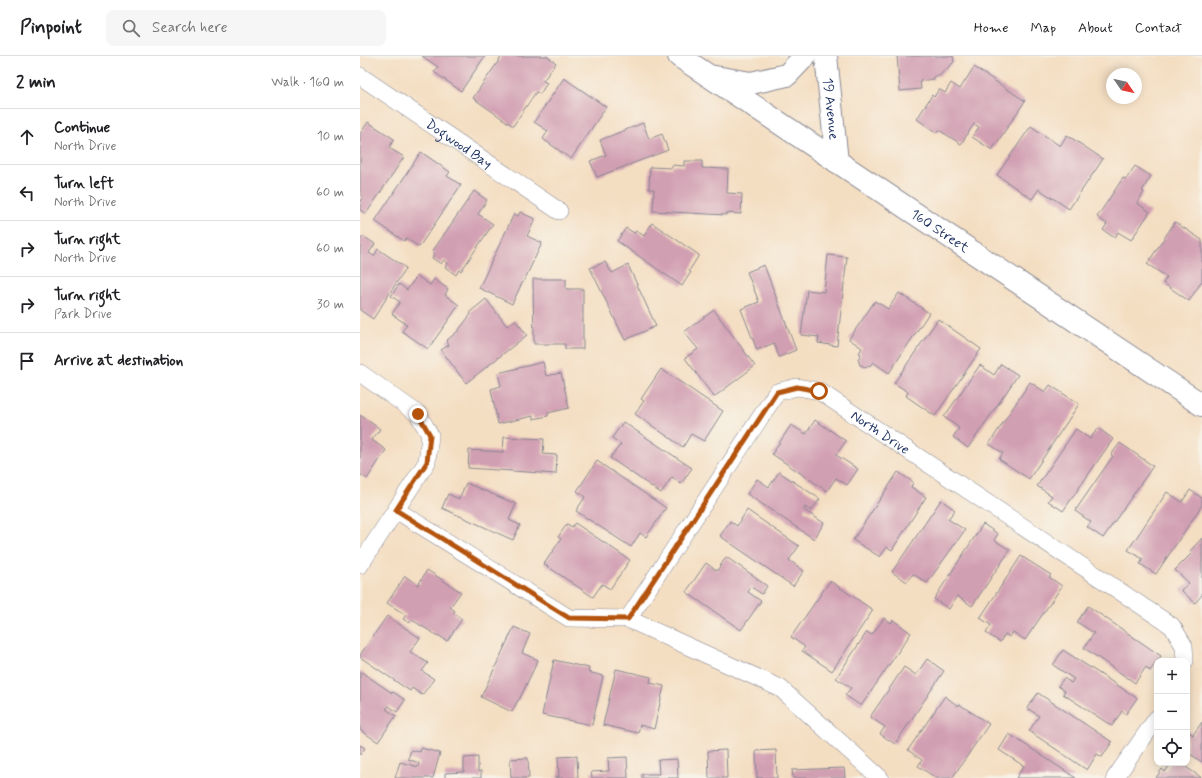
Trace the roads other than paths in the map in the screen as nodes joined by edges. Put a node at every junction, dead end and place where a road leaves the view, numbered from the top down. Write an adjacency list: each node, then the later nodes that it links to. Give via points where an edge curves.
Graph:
1 (679, 56): 5 (street, 160 Street)
2 (806, 56): 5 (street, via 787,75 751,83)
3 (826, 56): 6 (street, 19 Avenue)
4 (360, 76): 7 (lane, Dogwood Bay)
5 (709, 76): 6 (street, 160 Street)
6 (836, 162): 9 (street, 160 Street)
7 (559, 211)
8 (360, 373): 10 (lane, via 418,414 430,435 427,462)
9 (1202, 405)
10 (396, 510): 11 (lane); 12 (lane, via 569,618)
11 (360, 565)
12 (628, 619): 13 (lane, North Drive, via 777,392 797,387 819,391 1172,626 1184,646); 15 (lane, via 780,688)
13 (1185, 658)
14 (1154, 722): 16 (lane)
15 (880, 778)
16 (1115, 778)

